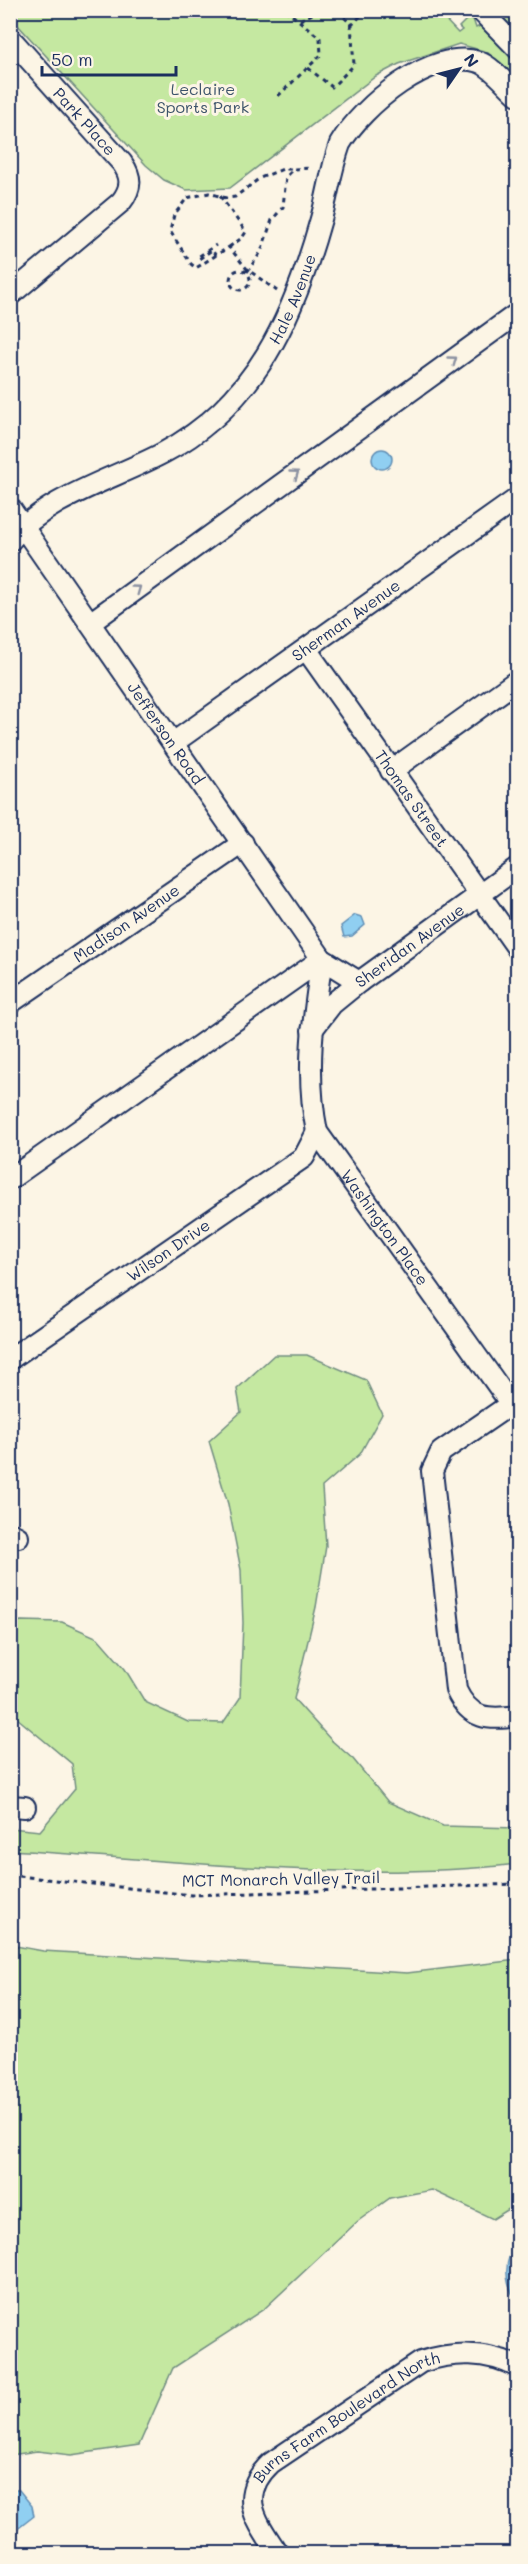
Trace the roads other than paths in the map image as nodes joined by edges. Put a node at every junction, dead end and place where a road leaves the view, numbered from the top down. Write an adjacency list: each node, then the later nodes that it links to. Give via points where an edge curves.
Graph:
1 (480, 10): 3 (street)
2 (10, 38): 5 (street, Park Place, via 122,163 130,182 121,202)
3 (518, 49)
4 (518, 95): 9 (street, Hale Avenue, via 483,63 467,59 420,70 368,109 340,144 304,272 262,365 240,394 187,440 98,482)
5 (10, 295)
6 (518, 313): 10 (street, one-way to 6)
7 (518, 498): 11 (street, Sherman Avenue)
8 (10, 508): 9 (street, Jefferson Road)
9 (17, 533): 10 (street, Jefferson Road)
10 (90, 623): 13 (street, Jefferson Road)
11 (306, 649): 13 (street, Sherman Avenue); 14 (street, Thomas Street)
12 (518, 680): 14 (street)
13 (174, 743): 15 (street, Jefferson Road)
14 (391, 771): 17 (street, Thomas Street)
15 (243, 843): 19 (street, Jefferson Road); 21 (street, Madison Avenue)
16 (518, 867): 17 (street, Sheridan Avenue)
17 (479, 895): 18 (street, Thomas Street); 20 (street, Sheridan Avenue)
18 (518, 949)
19 (322, 958): 20 (street, Jefferson Road); 22 (street); 24 (street)
20 (359, 982): 22 (street, Sheridan Avenue, via 332,1004)
21 (10, 1003)
22 (310, 1032): 23 (street, Washington Place)
23 (316, 1132): 25 (street, Wilson Drive, via 304,1157); 26 (street, Washington Place)
24 (10, 1179)
25 (10, 1359)
26 (514, 1409): 27 (street, Washington Place, via 441,1452 432,1471 456,1690 466,1706 490,1720)
27 (518, 1716)
28 (518, 2367): 29 (street, Burns Farm Boulevard North, via 489,2356 465,2353 421,2362 272,2463 254,2485 251,2500 253,2516)
29 (278, 2553)

